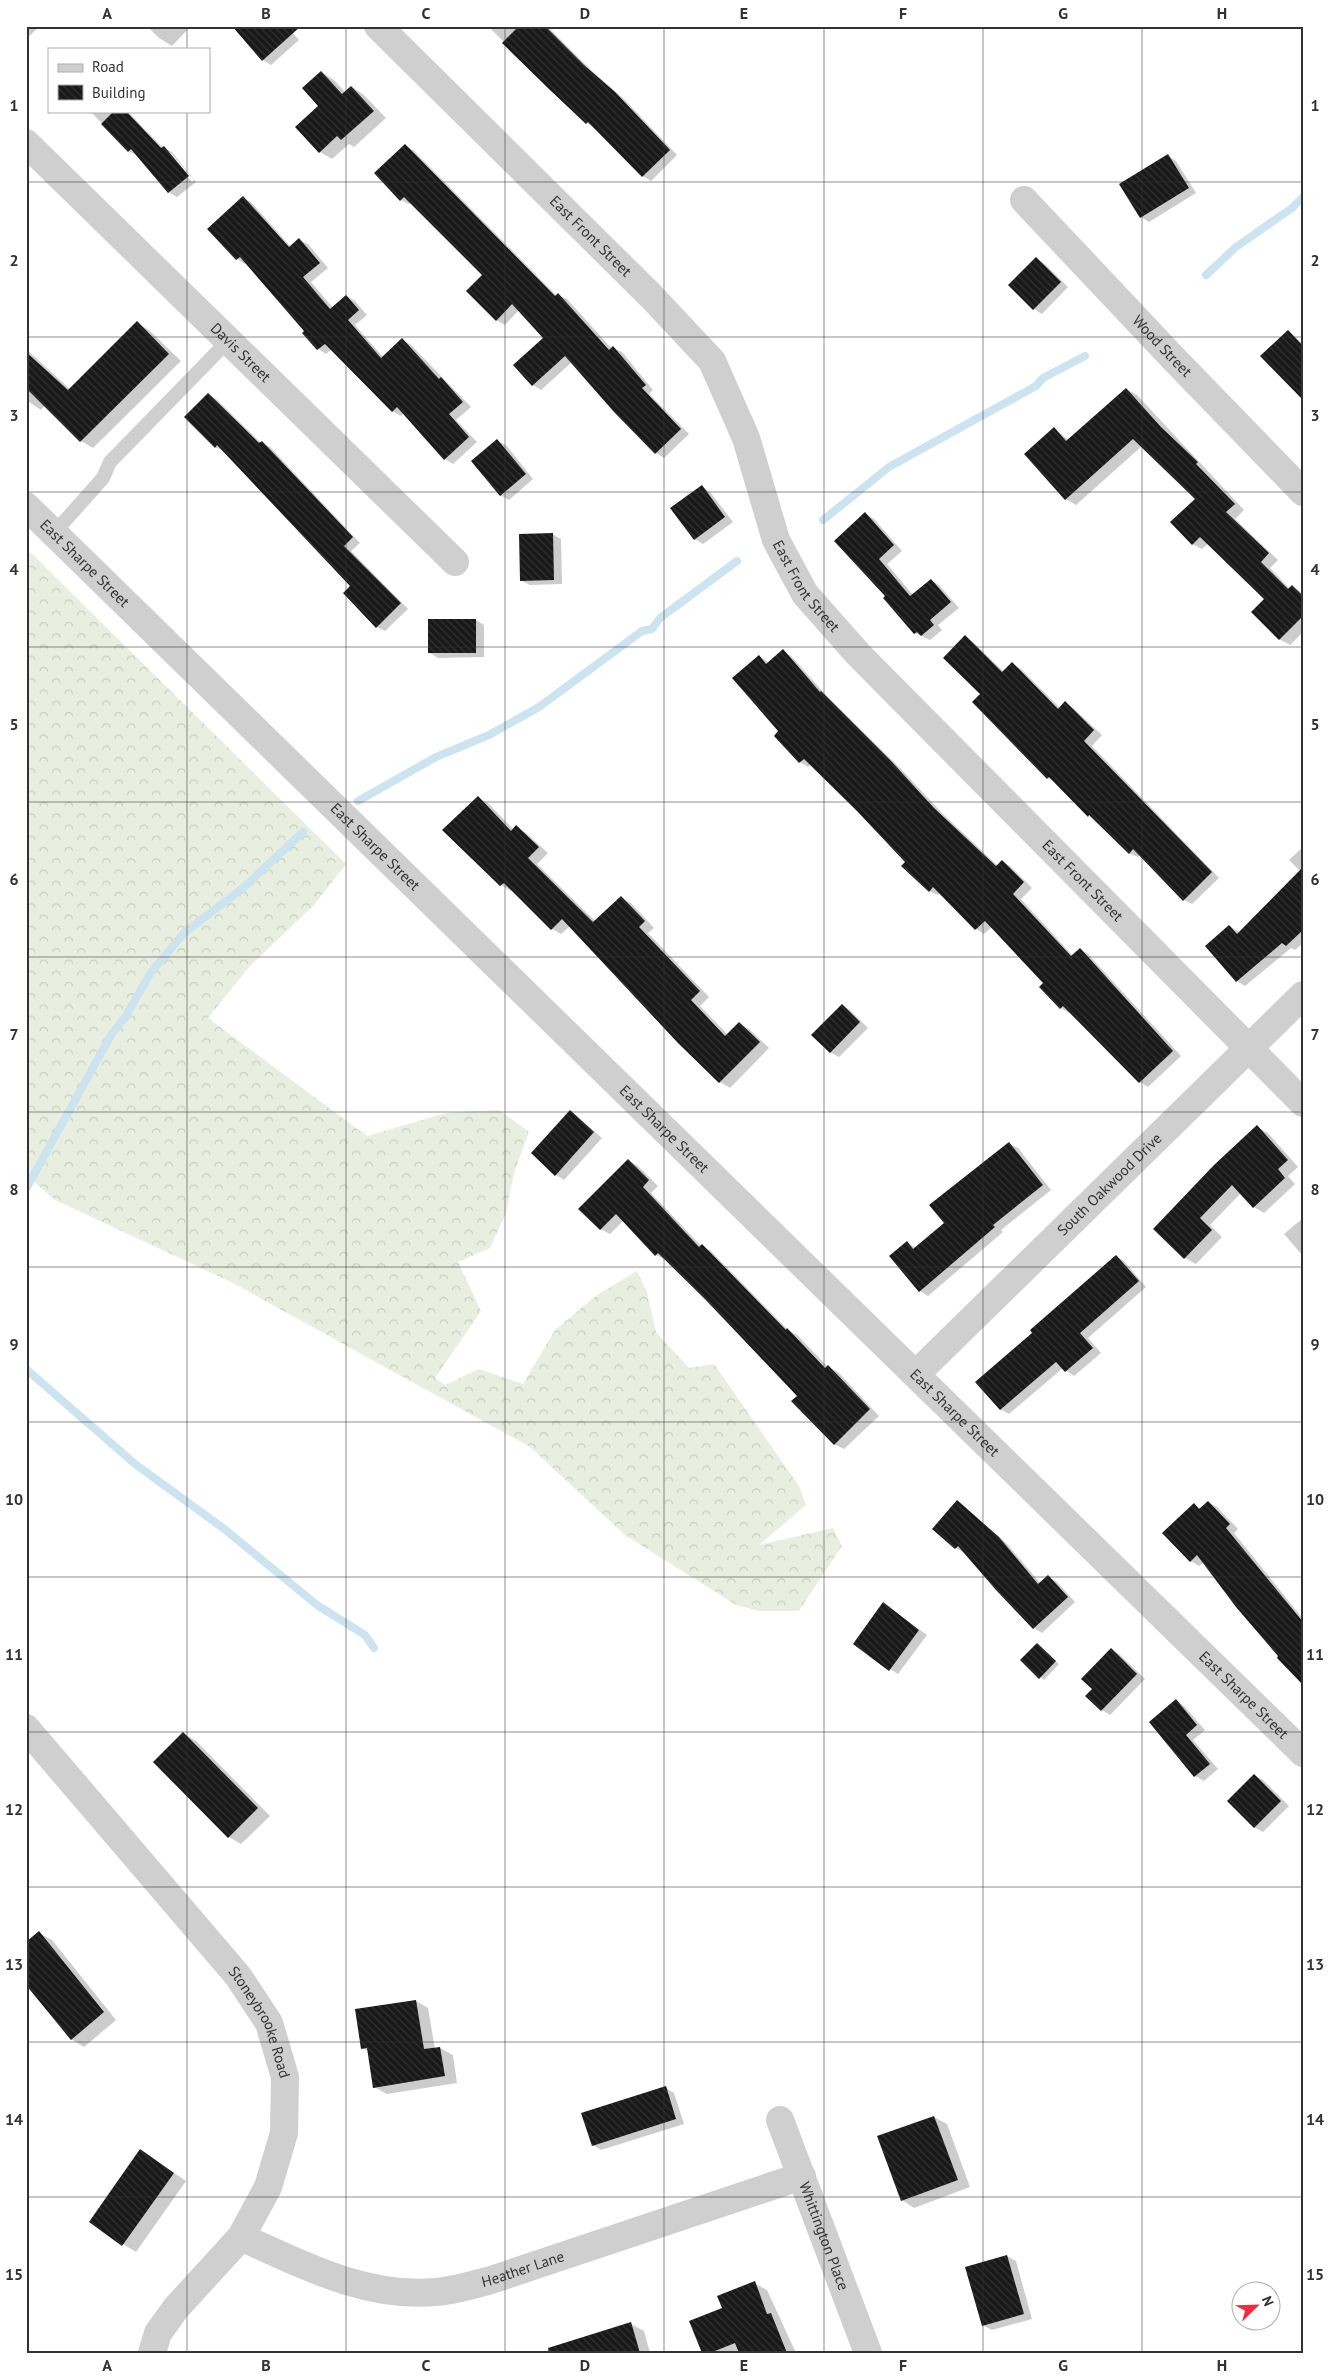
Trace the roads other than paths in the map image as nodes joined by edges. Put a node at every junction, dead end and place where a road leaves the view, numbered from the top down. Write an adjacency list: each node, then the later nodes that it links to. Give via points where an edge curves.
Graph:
1 (378, 26): 10 (street, East Front Street, via 651,296 712,361 746,438 776,540 805,594 858,654)
2 (26, 143): 4 (street, Davis Street)
3 (1024, 200): 5 (street, Wood Street)
4 (228, 340): 7 (lane, via 110,462 103,478); 8 (street, Davis Street)
5 (1303, 492)
6 (26, 506): 7 (street, East Sharpe Street)
7 (54, 532): 12 (street, East Sharpe Street)
8 (454, 562)
9 (1303, 995): 10 (street, South Oakwood Drive)
10 (1248, 1047): 11 (street, East Front Street); 12 (street, South Oakwood Drive)
11 (1303, 1103)
12 (916, 1374): 14 (street, East Sharpe Street)
13 (26, 1728): 17 (street, Stoneybrooke Road, via 238,1976 269,2023 285,2077 284,2133 268,2187)
14 (1303, 1753)
15 (780, 2120): 16 (street, Whittington Place)
16 (802, 2176): 17 (street, Heather Lane, via 488,2281 435,2292 381,2290 329,2276); 19 (street, Whittington Place)
17 (241, 2237): 18 (street, Stoneybrooke Road, via 176,2308 158,2333)
18 (152, 2353)
19 (868, 2353)

